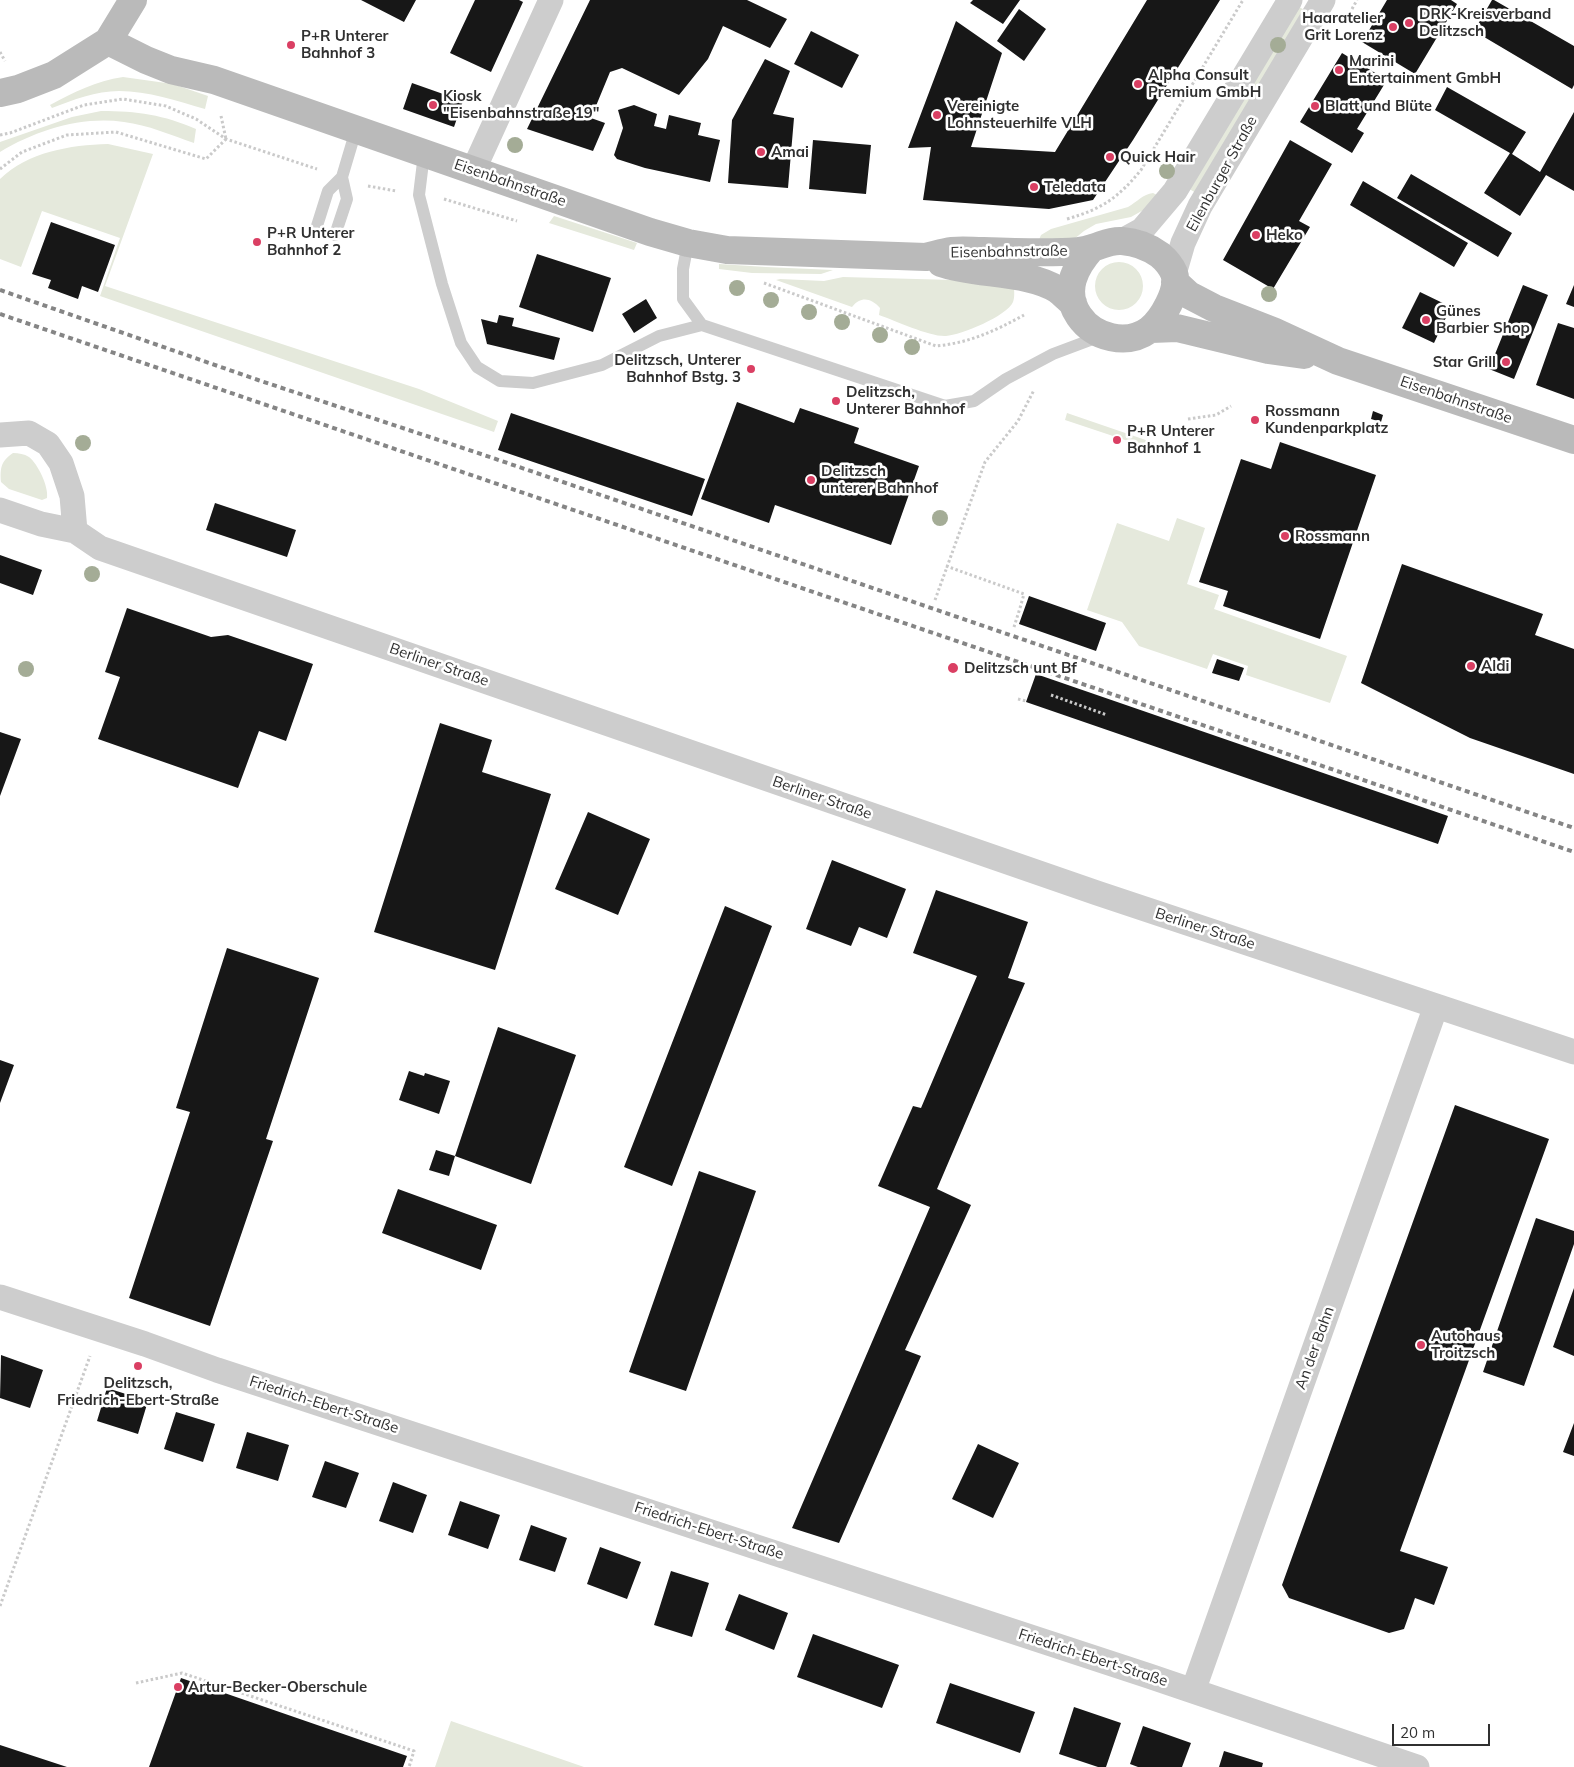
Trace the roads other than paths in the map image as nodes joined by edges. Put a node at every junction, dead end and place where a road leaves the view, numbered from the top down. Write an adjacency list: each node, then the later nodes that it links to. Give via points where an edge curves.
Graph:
1 (133, 0): 5 (street)
2 (550, 0): 9 (street)
3 (1290, 0): 13 (street, Eilenburger Straße, via 1175,191 1142,230)
4 (1324, 0): 17 (street, Eilenburger Straße, via 1200,206)
5 (108, 40): 6 (street, via 54,75); 7 (street, Eisenbahnstraße, via 171,70 214,80)
6 (0, 93)
7 (356, 130): 8 (street, Eisenbahnstraße); 10 (lane)
8 (424, 154): 9 (street, Eisenbahnstraße); 19 (lane, via 419,195 461,343 477,367 500,381 533,383 602,365 659,336)
9 (473, 171): 14 (street, Eisenbahnstraße)
10 (342, 178): 11 (lane, via 328,191); 12 (lane, via 347,199)
11 (316, 228)
12 (335, 235)
13 (1122, 241): 15 (street, Eisenbahnstraße); 17 (street, Eisenbahnstraße, via 1153,250 1166,260)
14 (688, 243): 16 (street, Eisenbahnstraße, via 727,250); 19 (lane, via 683,269 683,299)
15 (1092, 248): 16 (street, Eisenbahnstraße, via 1064,252 953,251); 18 (street, Eisenbahnstraße, via 1080,260 1073,274)
16 (926, 257): 18 (street, Eisenbahnstraße, via 952,267 1027,278 1058,290)
17 (1174, 278): 20 (street, via 1171,300); 22 (street, Eisenbahnstraße, via 1190,295 1214,308)
18 (1073, 303): 21 (street, Eisenbahnstraße, via 1079,316)
19 (702, 325): 21 (lane, via 945,406 974,401 1006,379 1053,354)
20 (1151, 329): 21 (street, Eisenbahnstraße, via 1140,336 1126,338); 22 (street, Eisenbahnstraße, via 1177,328 1268,350)
21 (1102, 335)
22 (1338, 361): 24 (street, Eisenbahnstraße)
23 (0, 435): 26 (street, via 29,433 48,444 61,463 72,496)
24 (1574, 440)
25 (0, 510): 26 (street, Berliner Straße, via 42,524)
26 (75, 530): 27 (street, Berliner Straße, via 100,548 1097,893)
27 (1436, 1006): 28 (street, Berliner Straße); 30 (street, An der Bahn)
28 (1574, 1052)
29 (0, 1297): 30 (street, Friedrich-Ebert-Straße)
30 (1194, 1691): 31 (street, Friedrich-Ebert-Straße)
31 (1417, 1767)

